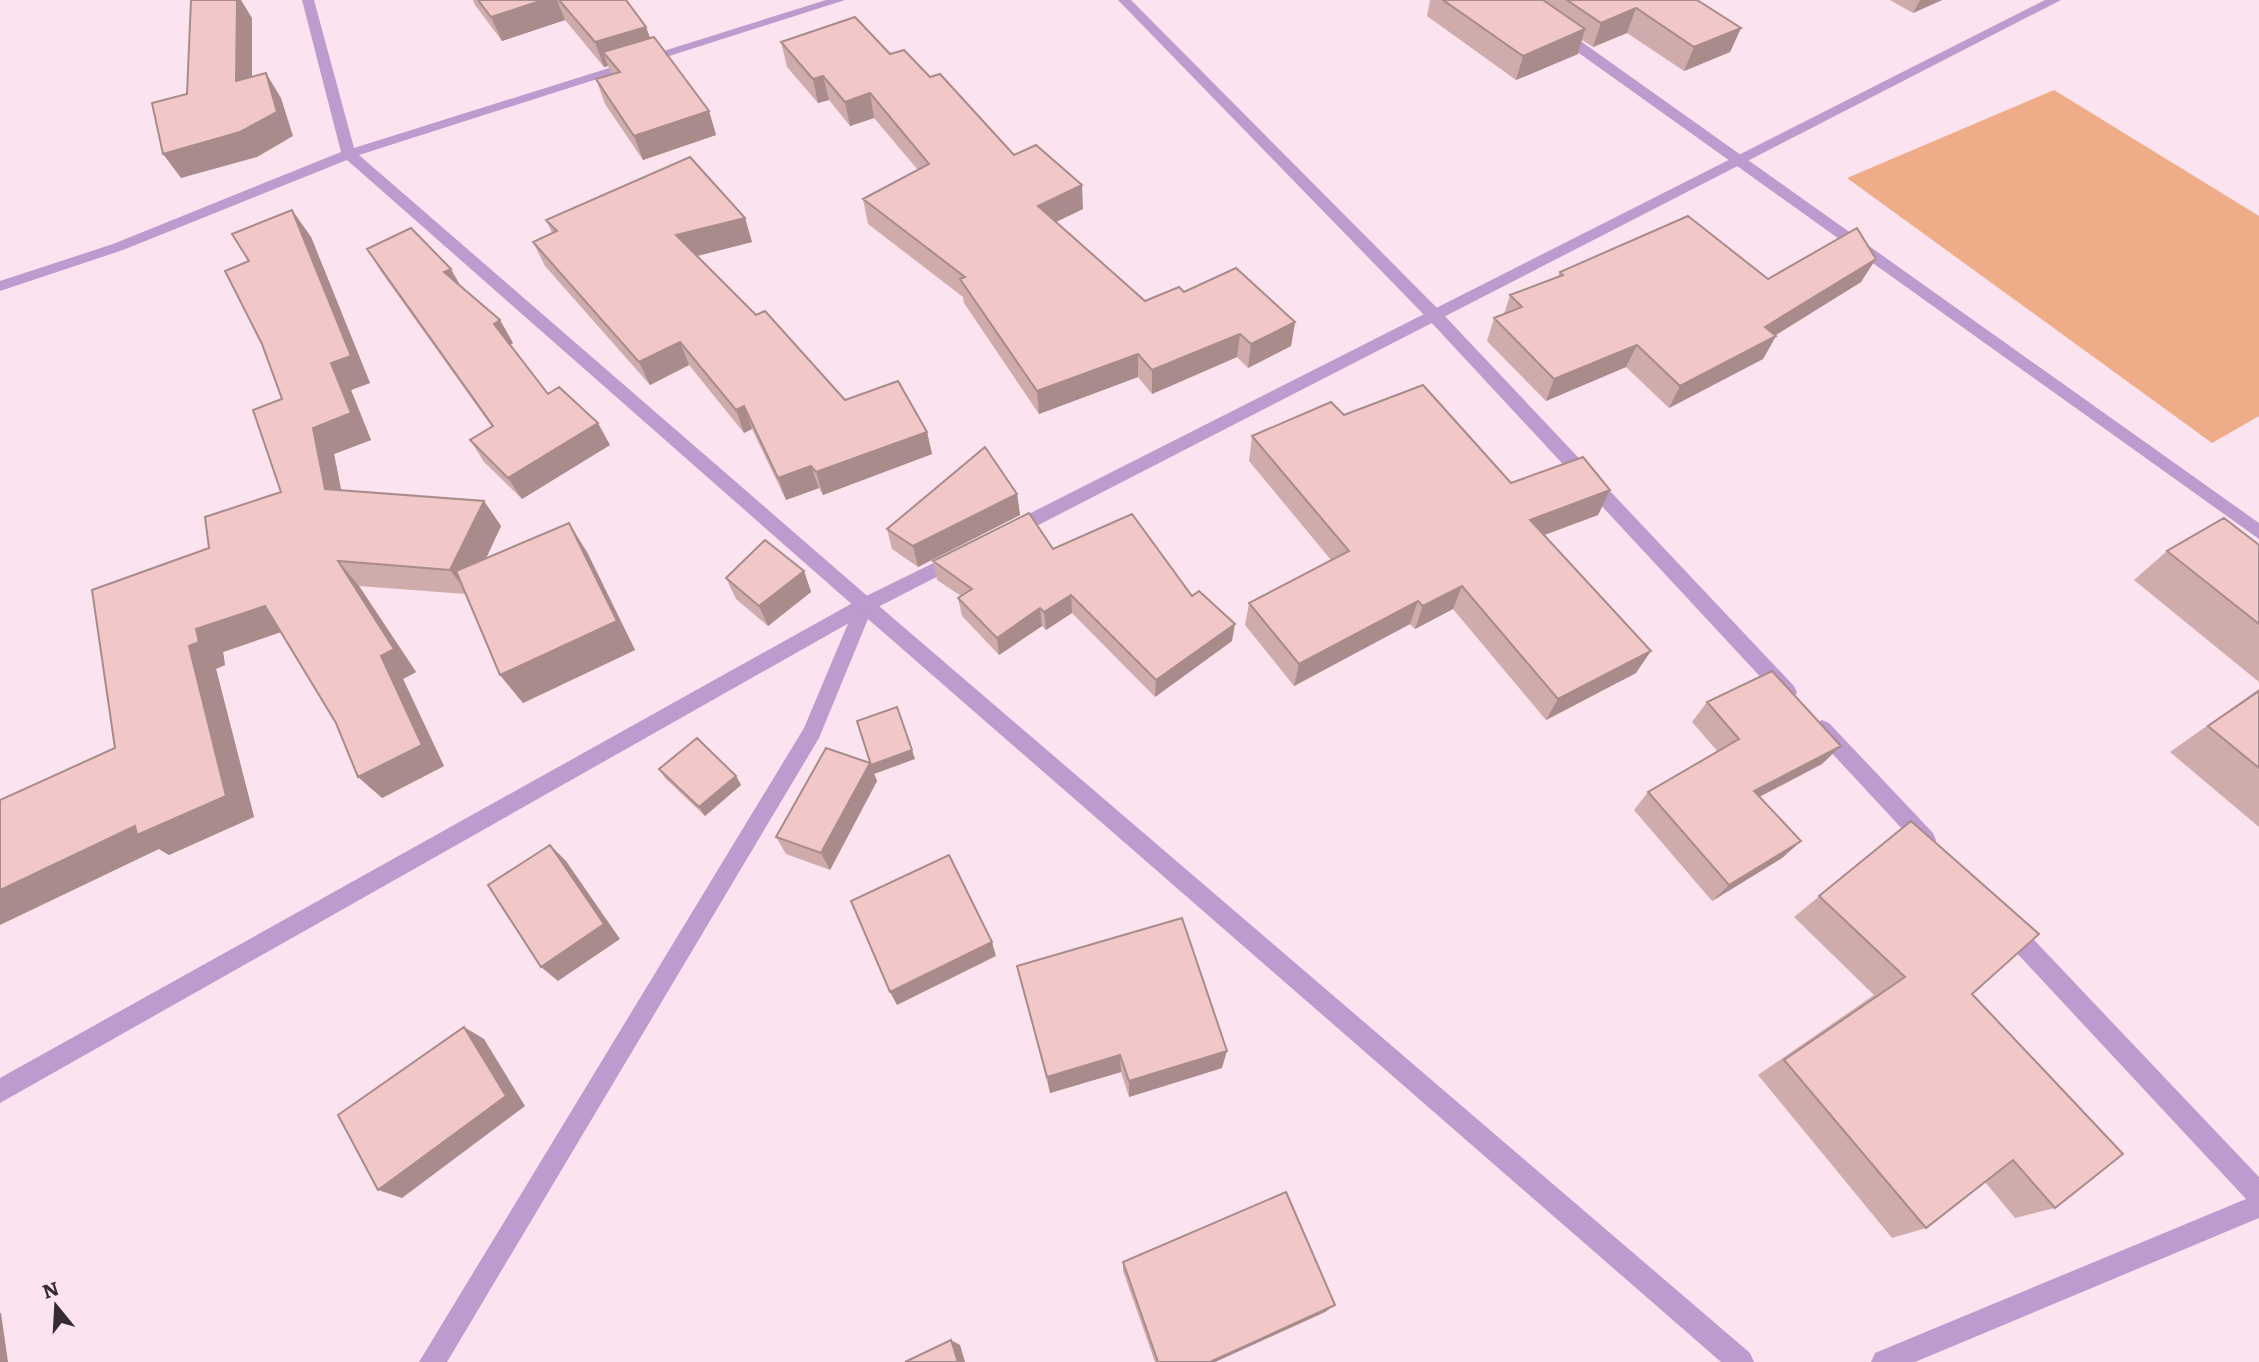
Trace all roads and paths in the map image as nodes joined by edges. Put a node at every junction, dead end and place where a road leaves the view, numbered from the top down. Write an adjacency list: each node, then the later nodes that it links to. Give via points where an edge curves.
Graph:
1 (308, 0): 6 (street)
2 (839, 0): 6 (street)
3 (1124, 0): 9 (street)
4 (2055, 0): 7 (street)
5 (1549, 25): 7 (street)
6 (349, 154): 8 (street, via 118,247); 11 (street)
7 (1739, 159): 9 (street); 10 (street)
8 (0, 286)
9 (1435, 316): 11 (street); 12 (street)
10 (2259, 532)
11 (864, 605): 14 (street); 17 (street, via 812,732); 18 (street)
12 (1937, 852)
13 (1994, 912): 15 (street)
14 (0, 1091)
15 (2259, 1195)
16 (2259, 1206): 19 (street)
17 (432, 1362)
18 (1741, 1362)
19 (1884, 1362)

